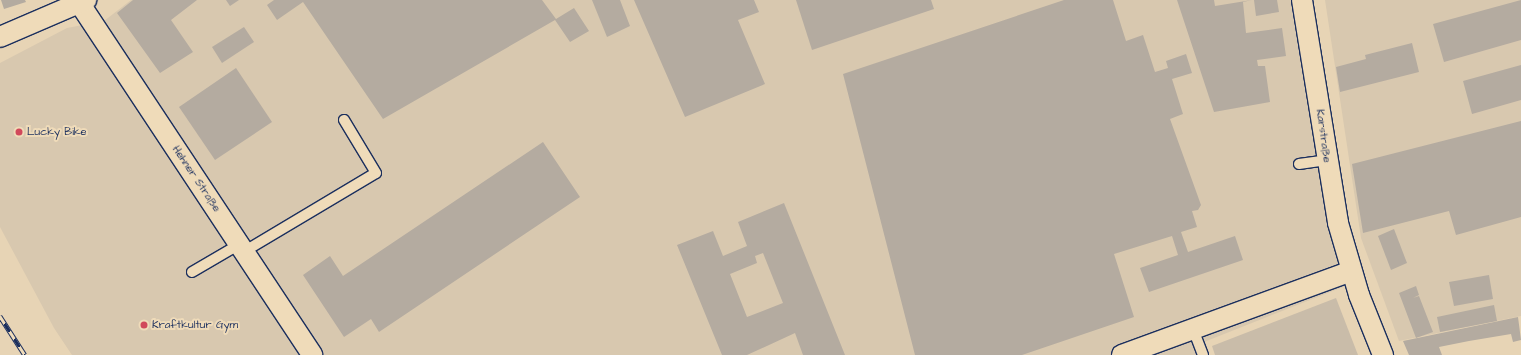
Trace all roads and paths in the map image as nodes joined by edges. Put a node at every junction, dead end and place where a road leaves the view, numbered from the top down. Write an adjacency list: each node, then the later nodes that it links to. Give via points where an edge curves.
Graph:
1 (1302, 0): 5 (street, Karstraße)
2 (83, 2): 3 (street, Hehner Straße); 7 (street, Hehner Straße)
3 (0, 37)
4 (344, 120): 7 (lane, via 376,173)
5 (1326, 160): 6 (lane); 8 (street, Karstraße, via 1338,223)
6 (1300, 164)
7 (242, 247): 9 (lane); 11 (street, Hehner Straße)
8 (1351, 271): 10 (street); 14 (street, Karstraße)
9 (192, 272)
10 (1193, 329): 12 (street); 13 (lane)
11 (312, 355)
12 (1122, 355)
13 (1203, 355)
14 (1382, 355)

